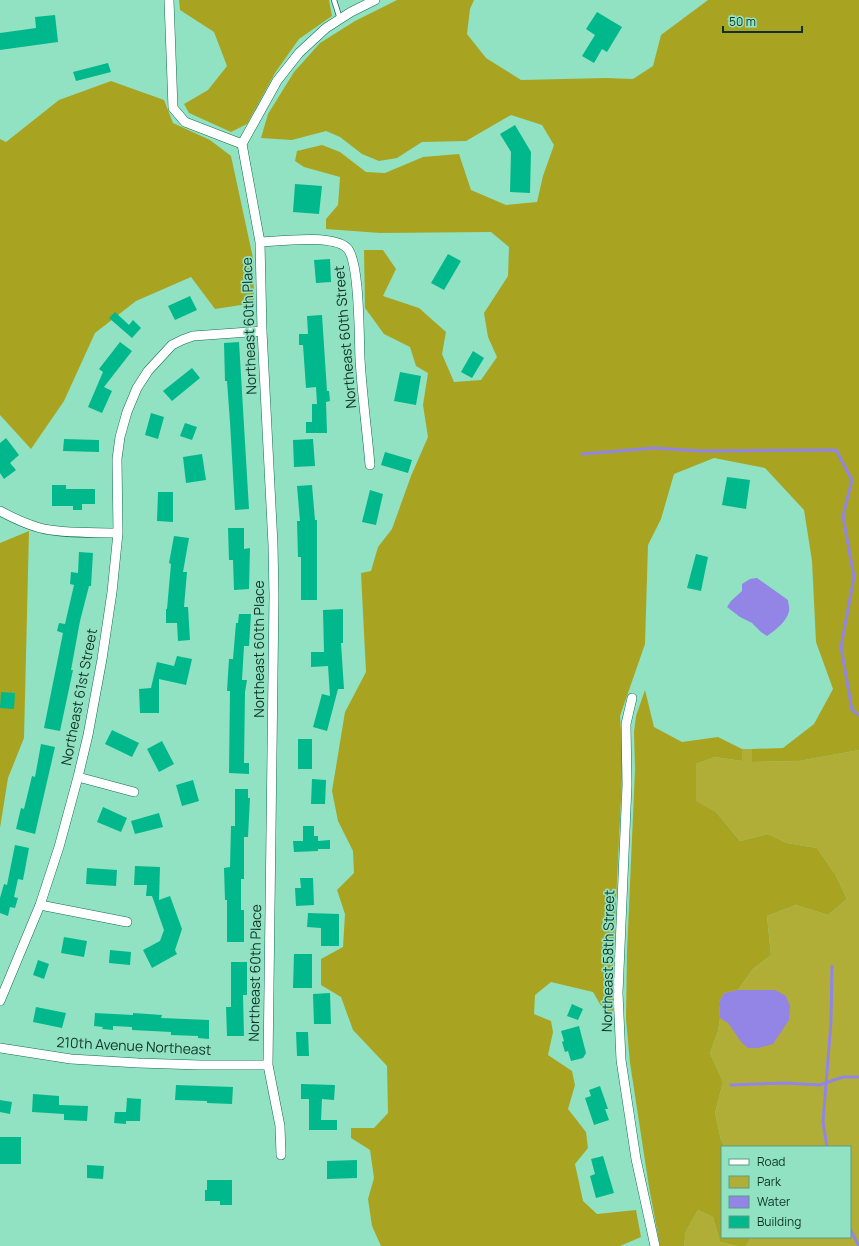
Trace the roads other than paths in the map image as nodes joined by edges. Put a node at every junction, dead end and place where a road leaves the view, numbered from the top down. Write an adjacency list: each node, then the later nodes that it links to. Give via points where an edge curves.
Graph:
1 (169, 0): 5 (street, via 173,108 185,122)
2 (334, 0): 4 (lane)
3 (375, 0): 4 (street)
4 (340, 19): 5 (street, via 326,28 299,53 277,81)
5 (242, 144): 6 (street, Northeast 60th Place)
6 (260, 242): 7 (street, Northeast 60th Place); 8 (street, Northeast 60th Street, via 322,239 347,248 352,258 357,288 360,360)
7 (262, 331): 10 (street, Northeast 61st Street, via 193,336 172,345 148,371 126,412 120,437); 18 (street, Northeast 60th Place, via 274,596)
8 (370, 465)
9 (0, 511): 10 (street, via 41,528)
10 (118, 533): 12 (street, Northeast 61st Street, via 102,659)
11 (632, 698): 20 (street, Northeast 58th Street, via 626,724 627,792 618,993 621,1060 636,1159)
12 (78, 777): 13 (street); 14 (street, Northeast 61st Street)
13 (134, 792)
14 (40, 905): 15 (street); 16 (street, Northeast 61st Street)
15 (127, 922)
16 (0, 1001)
17 (0, 1048): 18 (street, 210th Avenue Northeast, via 71,1059 138,1064)
18 (268, 1065): 19 (street, Northeast 60th Place, via 280,1126)
19 (281, 1155)
20 (655, 1246)

